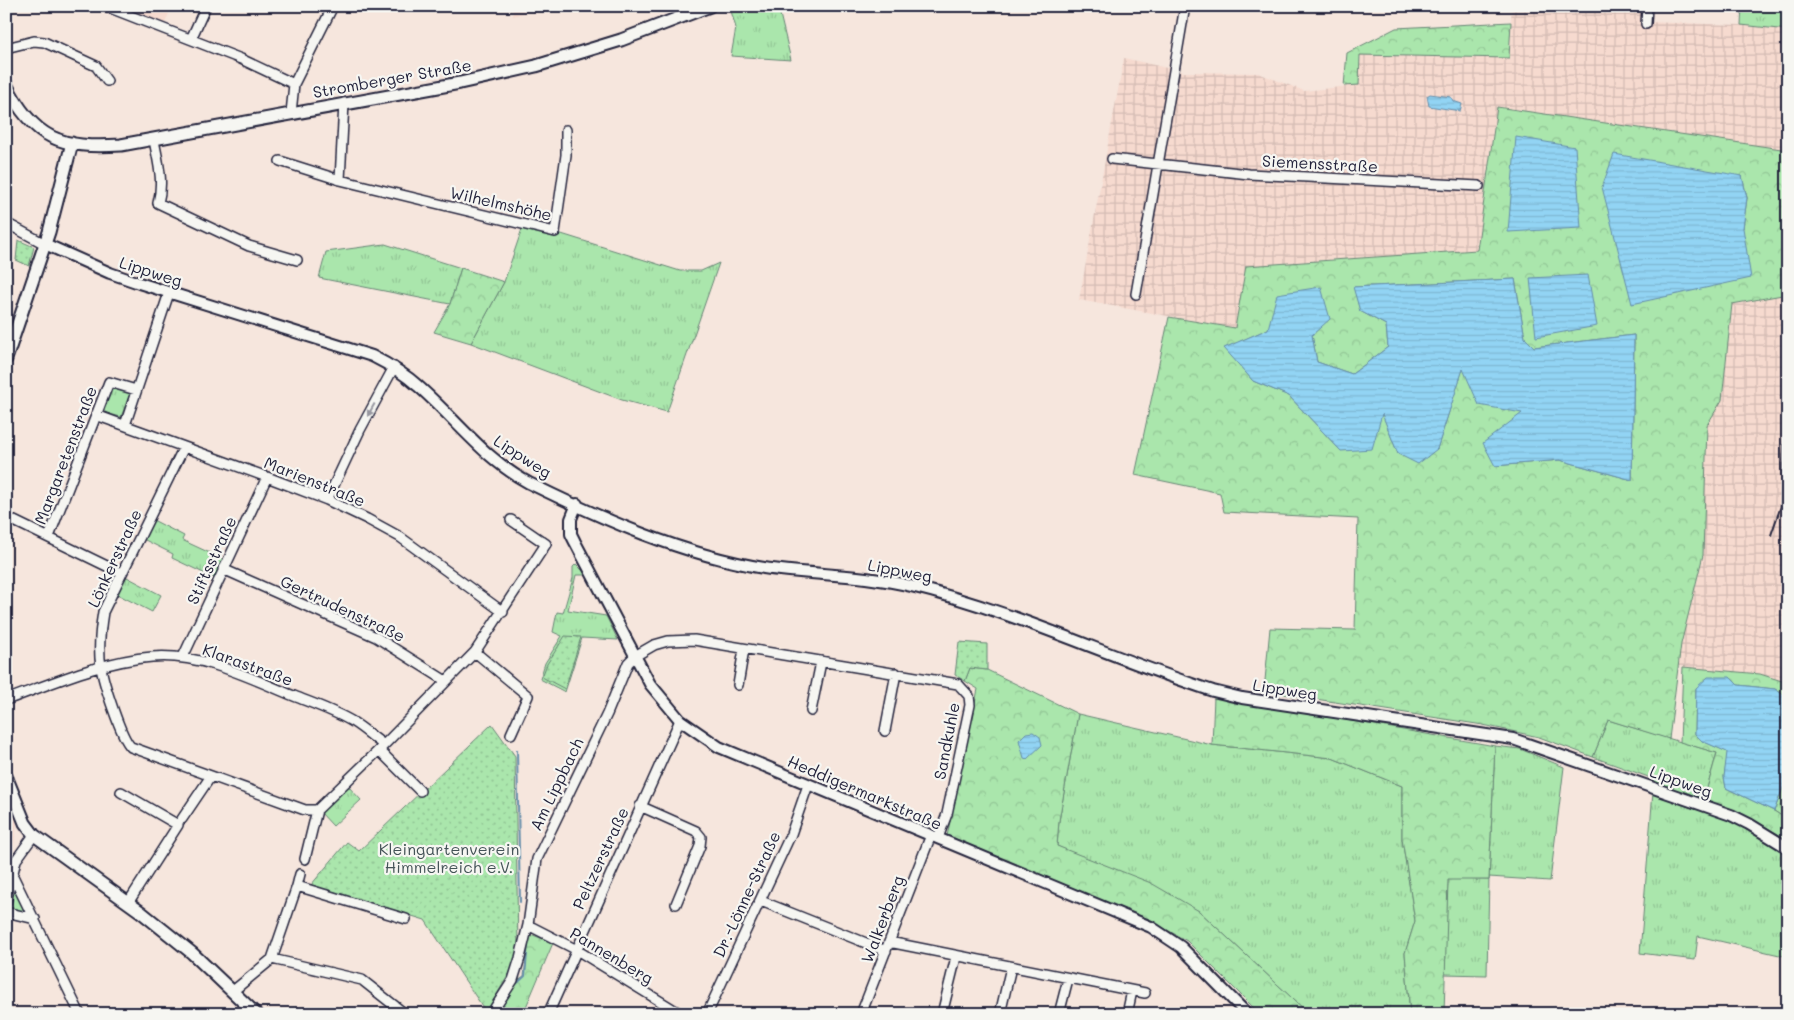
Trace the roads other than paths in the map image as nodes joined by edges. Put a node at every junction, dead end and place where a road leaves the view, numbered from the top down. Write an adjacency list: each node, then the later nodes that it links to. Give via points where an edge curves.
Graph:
1 (105, 6): 8 (street)
2 (206, 6): 8 (street)
3 (333, 6): 12 (street)
4 (710, 6): 13 (main road, Stromberger Straße, via 621,40 536,66)
5 (1185, 6): 20 (street)
6 (1647, 6): 7 (street)
7 (1646, 24)
8 (192, 39): 12 (street)
9 (6, 48): 10 (street, via 34,41 44,42 96,66)
10 (107, 81)
11 (6, 84): 17 (main road, Stromberger Straße, via 19,109 38,130)
12 (294, 84): 14 (street)
13 (344, 103): 14 (main road, Stromberger Straße); 21 (street)
14 (291, 113): 16 (main road, Stromberger Straße)
15 (566, 130): 21 (street, Wilhelmshöhe, via 566,155 555,232)
16 (154, 140): 17 (main road, Stromberger Straße, via 101,147); 25 (street, via 160,167 158,203 249,246)
17 (72, 144): 24 (main road)
18 (1112, 159): 20 (street, Siemensstraße)
19 (280, 161): 21 (street, Wilhelmshöhe)
20 (1159, 165): 22 (street, Siemensstraße, via 1249,174); 27 (street)
21 (340, 180)
22 (1479, 186)
23 (6, 223): 24 (street)
24 (45, 244): 26 (street, Lippweg, via 110,273); 28 (main road)
25 (297, 260)
26 (169, 293): 29 (street, Lippweg, via 372,356); 30 (street)
27 (1136, 294)
28 (6, 359)
29 (394, 367): 35 (street, one-way to 35); 36 (street, Lippweg, via 418,385 495,460 527,481)
30 (136, 390): 31 (street, Margaretenstraße, via 109,382); 32 (street)
31 (96, 415): 32 (street, Marienstraße); 39 (street, Margaretenstraße)
32 (125, 425): 33 (street, Marienstraße)
33 (184, 447): 34 (street, Marienstraße); 41 (street, Lönkerstraße)
34 (267, 477): 35 (street, Marienstraße); 40 (street, Stiftsstraße)
35 (327, 500): 42 (street, Marienstraße, via 400,537)
36 (577, 504): 45 (street, Heddigermarkstraße, via 571,519 574,542); 68 (street, Lippweg, via 666,541 738,562 764,568 894,582 972,603 1213,691 1513,739 1731,815)
37 (6, 517): 39 (street)
38 (511, 520): 42 (street, via 546,544)
39 (49, 537): 41 (street)
40 (223, 569): 46 (street, Stiftsstraße); 50 (street, Gertrudenstraße, via 376,637)
41 (121, 573): 48 (street, Lönkerstraße, via 103,612)
42 (502, 612): 44 (street)
43 (744, 649): 45 (street, Sandkuhle, via 680,640 654,646); 47 (street, Sandkuhle); 51 (street)
44 (475, 652): 50 (street); 56 (street, via 528,696)
45 (635, 656): 54 (street, Heddigermarkstraße, via 650,684); 80 (street, Am Lippbach, via 628,663 607,714 537,858)
46 (183, 657): 48 (street, Klarastraße, via 152,657); 57 (street, Klarastraße, via 251,678 353,722)
47 (821, 662): 49 (street, Sandkuhle); 53 (street)
48 (101, 668): 52 (street, Klarastraße); 59 (street, Lönkerstraße, via 126,742)
49 (896, 673): 55 (street); 67 (street, Sandkuhle, via 950,681 958,684 969,696 970,705 947,814)
50 (446, 681): 57 (street)
51 (738, 685)
52 (6, 700)
53 (812, 711)
54 (680, 720): 60 (street, Heddigermarkstraße, via 719,747); 63 (street, Peltzerstraße)
55 (885, 731)
56 (511, 734)
57 (382, 748): 61 (street, Klarastraße); 64 (street)
58 (6, 776): 66 (main road, via 25,823)
59 (211, 776): 64 (street, Lönkerstraße, via 305,810); 65 (street)
60 (808, 785): 67 (street, Heddigermarkstraße); 73 (street, Dr.-Lönne-Straße, via 791,834)
61 (420, 790)
62 (121, 792): 75 (street, via 178,825)
63 (640, 806): 76 (street, Peltzerstraße, via 696,831 700,837 700,846); 82 (street, Peltzerstraße)
64 (317, 810): 69 (street)
65 (182, 819)
66 (34, 835): 70 (street, via 16,860); 75 (main road)
67 (934, 837): 81 (street, Walkerberg); 102 (street, Heddigermarkstraße, via 1165,934)
68 (1788, 848)
69 (305, 859)
70 (12, 874): 74 (street); 78 (street)
71 (300, 874): 72 (street)
72 (297, 886): 79 (street); 84 (street)
73 (760, 901): 81 (street); 96 (street, Dr.-Lönne-Straße)
74 (6, 902)
75 (128, 903): 87 (main road)
76 (676, 904)
77 (6, 912): 78 (street)
78 (35, 919): 90 (street)
79 (406, 919)
80 (528, 925): 82 (street, Pannenberg); 93 (street, Am Lippbach, via 513,980)
81 (887, 946): 83 (street); 97 (street, Walkerberg)
82 (575, 950): 94 (street, Peltzerstraße); 95 (street, Pannenberg)
83 (956, 957): 85 (street); 98 (street)
84 (272, 959): 87 (street); 92 (street, via 362,980)
85 (1011, 967): 86 (street); 99 (street)
86 (1068, 979): 88 (street); 100 (street)
87 (233, 990): 91 (main road)
88 (1132, 991): 89 (street); 101 (street)
89 (1145, 993)
90 (80, 1014)
91 (256, 1014)
92 (405, 1014)
93 (491, 1014)
94 (548, 1014)
95 (681, 1014)
96 (707, 1014)
97 (861, 1014)
98 (942, 1014)
99 (1000, 1014)
100 (1059, 1014)
101 (1127, 1014)
102 (1247, 1014)

